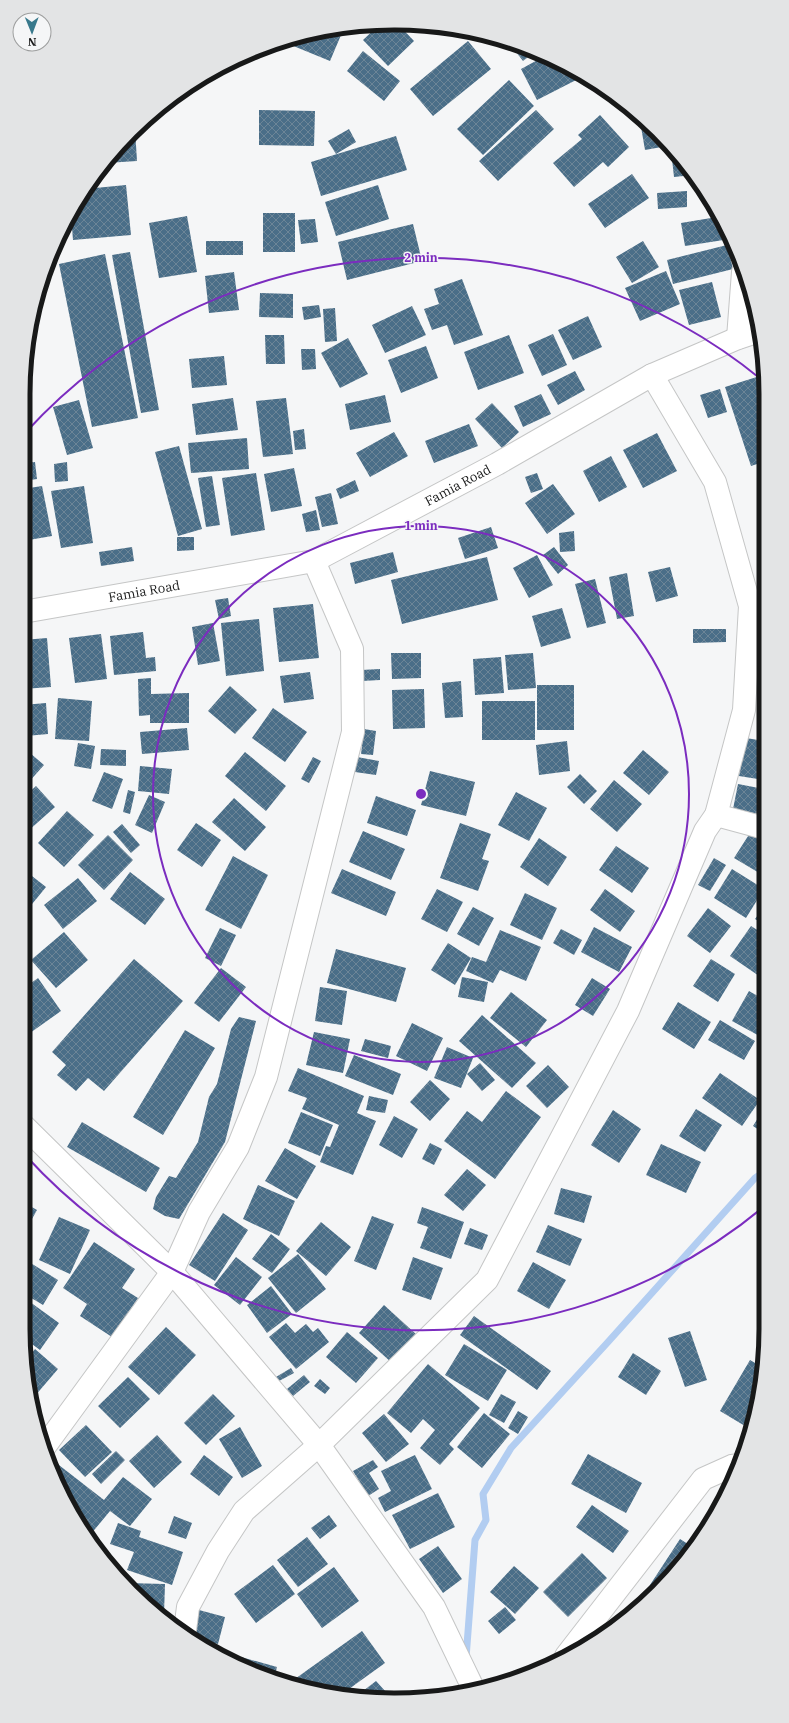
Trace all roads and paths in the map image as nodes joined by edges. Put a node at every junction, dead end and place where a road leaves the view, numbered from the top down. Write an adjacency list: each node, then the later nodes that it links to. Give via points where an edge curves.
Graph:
1 (742, 284): 3 (street)
2 (754, 333): 3 (street, Famia Road)
3 (738, 338): 4 (street, Famia Road)
4 (652, 376): 5 (street, Famia Road, via 497,464); 7 (street, via 715,482 750,606 744,710)
5 (314, 561): 6 (street, Famia Road); 10 (street, via 352,649 353,732 266,1077 238,1147 200,1212)
6 (30, 611)
7 (716, 815): 8 (street); 12 (street, via 705,831 628,1011 487,1280)
8 (759, 827)
9 (30, 1132): 10 (street)
10 (172, 1272): 11 (street); 12 (street)
11 (48, 1442)
12 (319, 1445): 14 (street, via 244,1511 218,1550 188,1607); 16 (street, via 434,1607)
13 (732, 1466): 15 (street, via 704,1479)
14 (185, 1627)
15 (574, 1645)
16 (471, 1685)

